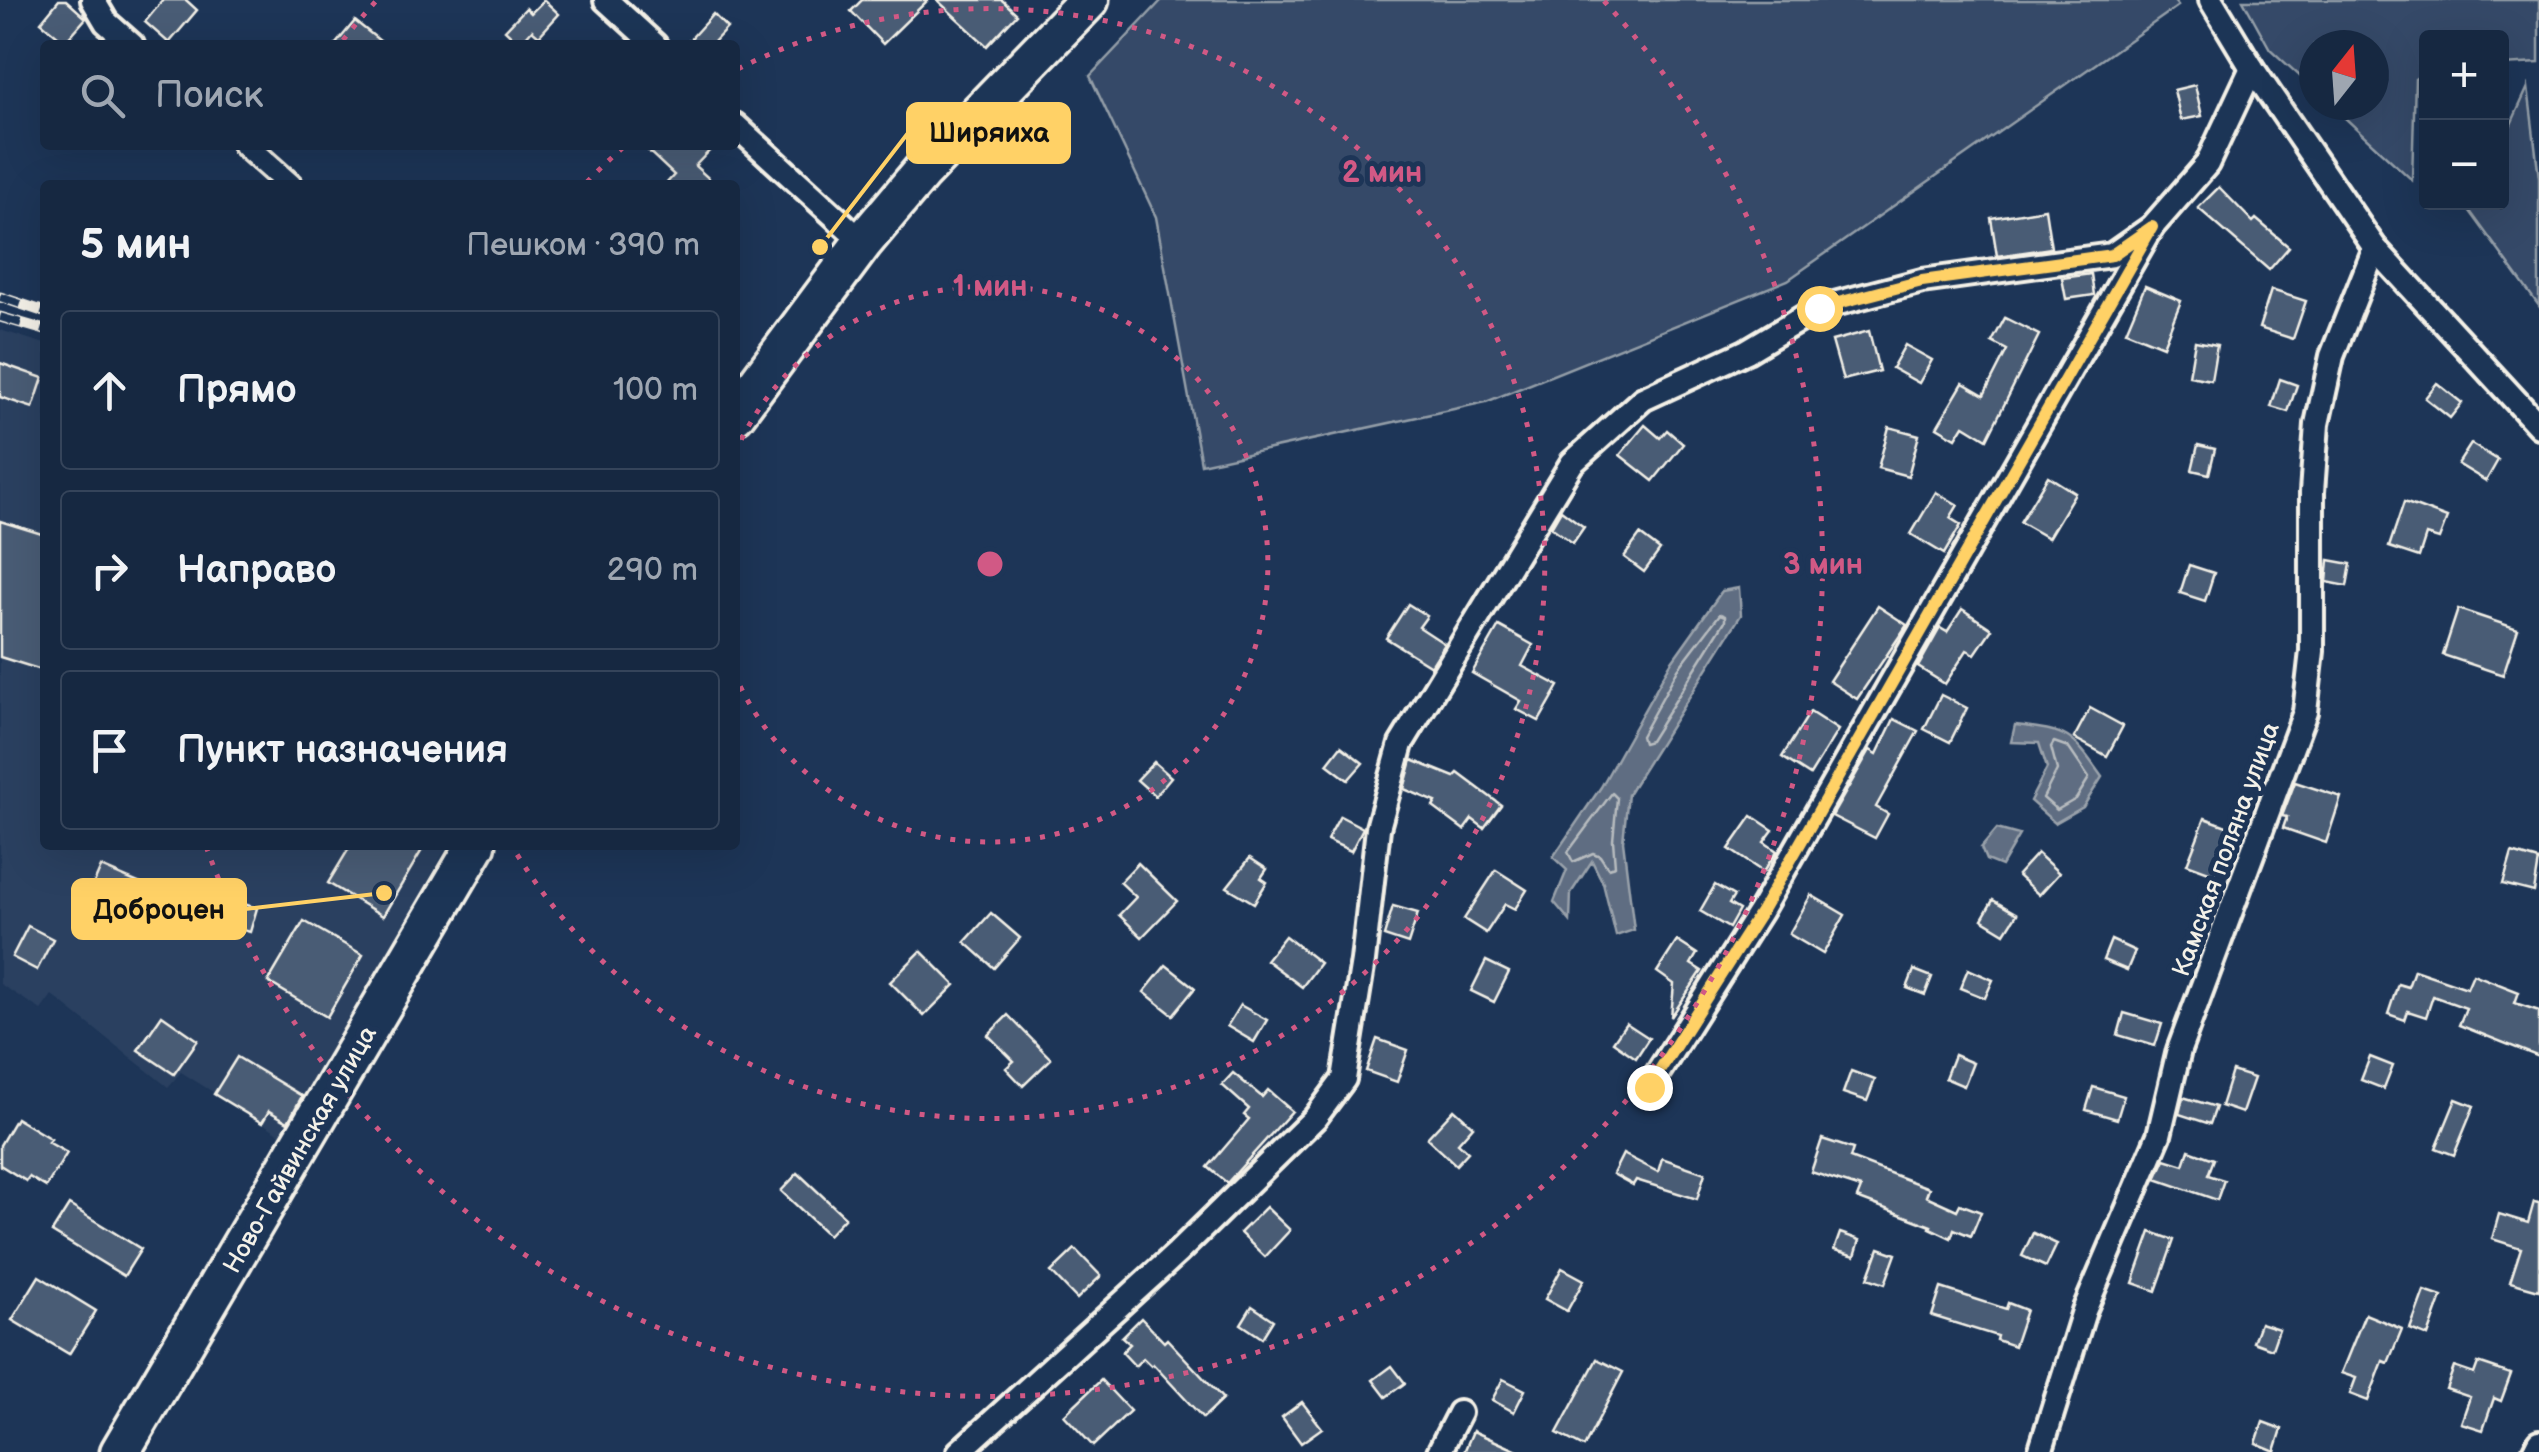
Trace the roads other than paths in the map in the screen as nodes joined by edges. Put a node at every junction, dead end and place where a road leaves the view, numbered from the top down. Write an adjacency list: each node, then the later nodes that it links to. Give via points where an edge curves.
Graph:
1 (93, 0): 5 (street)
2 (606, 0): 6 (street)
3 (1089, 0): 12 (main road)
4 (2210, 0): 7 (street)
5 (126, 40)
6 (650, 40)
7 (2252, 68): 11 (street, via 2207,164); 13 (street)
8 (740, 130): 12 (street)
9 (251, 150): 10 (street)
10 (284, 180)
11 (2152, 227): 17 (street, via 1762,910); 21 (street, via 2112,255 1922,281 1819,308 1747,351 1643,399 1572,464 1401,744 1378,828 1344,1080 1315,1118 1177,1253)
12 (863, 242): 14 (main road)
13 (2375, 248): 15 (street); 23 (street, Камская поляна улица, via 2332,356 2317,424 2312,652 2304,712 2179,1050 2159,1136 2084,1311)
14 (740, 407)
15 (2539, 426)
16 (473, 850): 20 (main road, Ново-Гайвинская улица)
17 (1649, 1087)
18 (1459, 1413): 22 (street)
19 (2539, 1442): 24 (street)
20 (120, 1452)
21 (959, 1452)
22 (1438, 1452)
23 (2040, 1452)
24 (2534, 1452)

